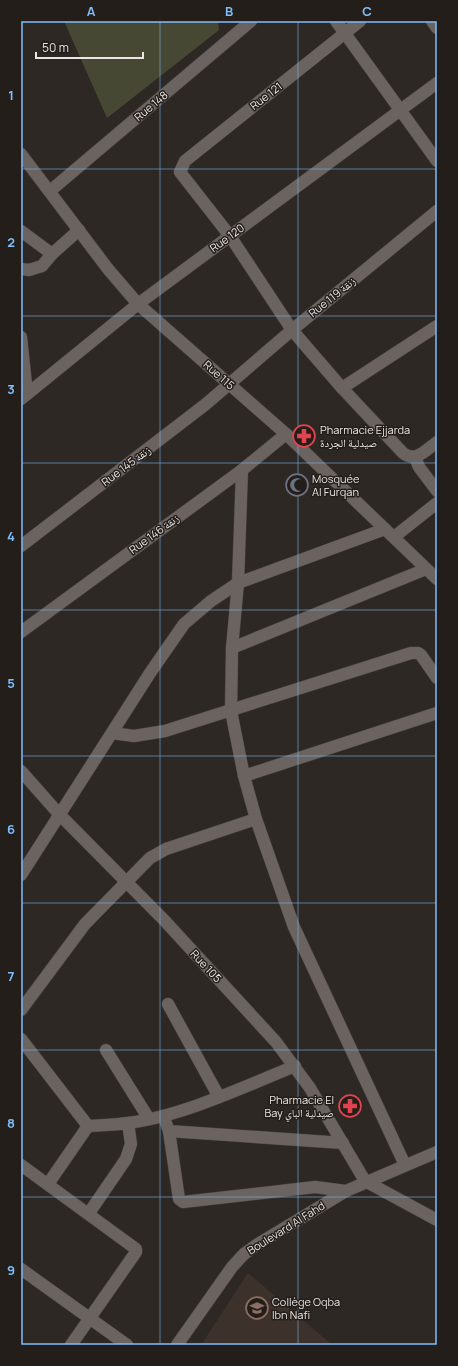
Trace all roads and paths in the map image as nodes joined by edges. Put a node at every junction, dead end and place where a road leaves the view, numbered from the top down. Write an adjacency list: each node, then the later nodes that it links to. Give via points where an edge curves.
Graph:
1 (251, 21): 11 (street, Rue 148)
2 (336, 21): 6 (street)
3 (360, 21): 6 (street, Rue 121)
4 (432, 21): 5 (street)
5 (437, 28)
6 (346, 33): 8 (street); 15 (street, Rue 121, via 184,161 180,169 182,176)
7 (437, 83): 8 (street, Rue 120)
8 (400, 111): 10 (street); 15 (street, Rue 120)
9 (21, 154): 11 (street, Rue 115)
10 (437, 162)
11 (50, 191): 13 (street, Rue 115)
12 (437, 211): 20 (street, Rue 119 زنقة)
13 (79, 230): 16 (street); 18 (street, Rue 115, via 108,270)
14 (21, 231): 16 (street)
15 (230, 236): 18 (street, Rue 120); 20 (street)
16 (52, 254): 17 (street, via 42,266)
17 (21, 269)
18 (138, 304): 23 (street, Rue 115); 25 (street, Rue 120)
19 (437, 326): 24 (street)
20 (292, 330): 23 (street, Rue 119 زنقة); 24 (street)
21 (21, 337): 22 (street)
22 (23, 369): 25 (street)
23 (229, 384): 26 (street, Rue 115); 34 (street, Rue 145 زنقة)
24 (342, 388): 28 (street, via 403,453)
25 (24, 396)
26 (286, 434): 29 (street, Rue 146 زنقة); 32 (street, Rue 115)
27 (437, 442): 28 (street)
28 (415, 458): 30 (street)
29 (242, 470): 37 (street); 38 (street, Rue 146 زنقة)
30 (437, 491)
31 (437, 503): 33 (street)
32 (385, 529): 33 (street, Rue 115); 37 (street)
33 (394, 537): 35 (street, Rue 115)
34 (21, 546)
35 (426, 569): 36 (street, Rue 115); 39 (street)
36 (437, 579)
37 (238, 583): 39 (street); 43 (street, via 184,624)
38 (21, 632)
39 (232, 648): 41 (street)
40 (437, 678): 41 (street, via 418,653 411,653)
41 (231, 711): 43 (street, via 145,735 125,736); 45 (street)
42 (437, 713): 45 (street)
43 (112, 733): 46 (street)
44 (21, 771): 46 (street, Rue 105)
45 (244, 776): 47 (street)
46 (59, 814): 48 (street); 49 (street, Rue 105)
47 (256, 819): 49 (street, via 162,850); 64 (street, via 294,927)
48 (21, 875)
49 (126, 882): 51 (street, via 85,924); 54 (street, Rue 105, via 249,1012)
50 (168, 1004): 55 (street)
51 (21, 1010)
52 (21, 1039): 59 (street)
53 (106, 1050): 57 (street)
54 (295, 1066): 55 (street); 61 (street, Rue 105)
55 (219, 1097): 56 (street)
56 (163, 1115): 57 (street); 60 (street)
57 (149, 1119): 58 (street)
58 (128, 1123): 59 (street); 68 (street, via 131,1144 126,1159)
59 (88, 1126): 66 (street)
60 (169, 1131): 61 (street); 67 (street, via 179,1199 182,1202 315,1187)
61 (343, 1143): 65 (street, Rue 105)
62 (437, 1152): 64 (street, Boulevard Al Fahd)
63 (21, 1165): 66 (street)
64 (405, 1165): 65 (street, Boulevard Al Fahd)
65 (365, 1181): 67 (street, Boulevard Al Fahd); 69 (street)
66 (48, 1184): 68 (street)
67 (346, 1191): 74 (street, Boulevard Al Fahd, via 244,1254 226,1274)
68 (89, 1213): 71 (street, via 134,1246 136,1251)
69 (437, 1220)
70 (21, 1269): 71 (street)
71 (90, 1320): 72 (street); 73 (street)
72 (71, 1345)
73 (128, 1345)
74 (178, 1345)

